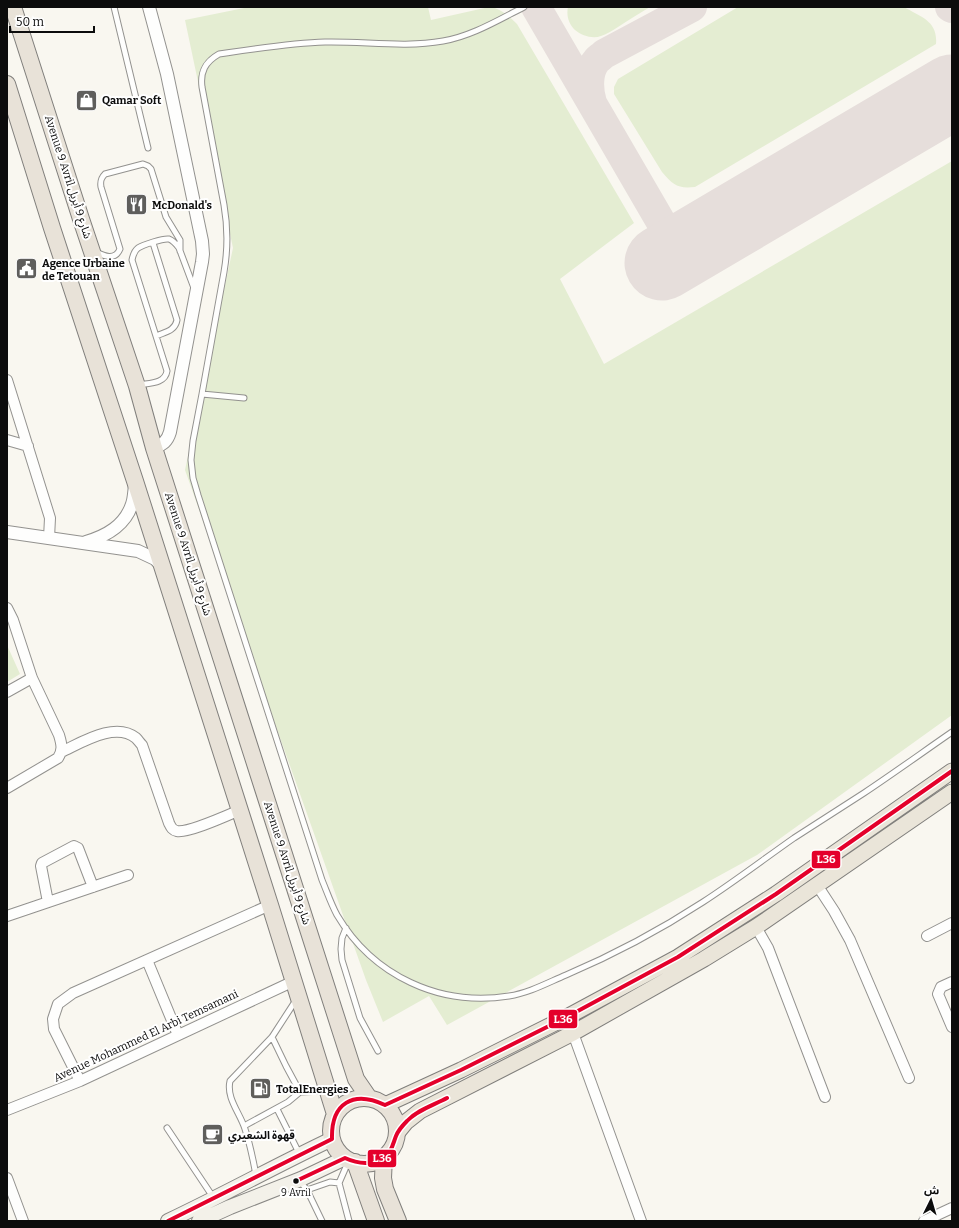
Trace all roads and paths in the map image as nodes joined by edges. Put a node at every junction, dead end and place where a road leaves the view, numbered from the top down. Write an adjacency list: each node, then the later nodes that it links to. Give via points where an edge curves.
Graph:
1 (13, 7): 8 (highway, Avenue 9 Avril شارع 9 أبريل)
2 (114, 7): 6 (lane)
3 (149, 7): 10 (street, via 167,74 202,241 203,254)
4 (524, 7): 14 (lane, via 480,29 444,41 386,44 303,43 219,54 206,64 202,71 202,83 228,238)
5 (7, 84): 19 (highway)
6 (148, 148)
7 (152, 243): 9 (lane, via 171,240 176,243); 11 (lane, via 137,249 132,260); 11 (lane, via 177,320 174,328)
8 (92, 250): 9 (lane, via 103,256 112,257 120,249 101,187 101,177 143,164 151,169 166,217 180,240); 13 (highway, Avenue 9 Avril شارع 9 أبريل)
9 (180, 252): 10 (lane)
10 (196, 295): 18 (street, via 168,438 165,443)
11 (156, 336): 13 (lane, via 166,365 166,376 162,381)
12 (7, 380): 17 (street)
13 (138, 386): 18 (highway, Avenue 9 Avril شارع 9 أبريل)
14 (202, 394): 15 (lane); 41 (lane, via 191,460 194,483 322,880 330,902)
15 (244, 398)
16 (7, 440): 17 (street)
17 (28, 446): 21 (street, via 50,518)
18 (154, 448): 56 (highway, Avenue 9 Avril شارع 9 أبريل, via 356,1079)
19 (135, 480): 22 (street, via 132,504 124,521 99,538); 23 (highway)
20 (7, 532): 21 (street)
21 (49, 538): 22 (street)
22 (84, 543): 23 (street, via 138,551 155,559)
23 (162, 566): 32 (highway)
24 (7, 608): 25 (street)
25 (32, 678): 26 (street); 28 (street, via 59,735)
26 (7, 692)
27 (952, 732): 41 (lane, via 717,893 611,954 530,991 511,996 474,999 418,987 375,960)
28 (61, 752): 30 (street, via 58,758); 32 (street, via 109,732 119,731 136,738 142,746 169,823 176,831 202,825)
29 (952, 771): 57 (main road, via 788,886 678,957 563,1019)
30 (7, 788)
31 (952, 792): 34 (main road)
32 (240, 810): 37 (highway)
33 (128, 875): 35 (street)
34 (817, 885): 40 (main road); 51 (street, via 850,940)
35 (92, 887): 36 (street); 36 (street, via 78,848 74,846 40,866)
36 (48, 902): 38 (street)
37 (270, 905): 43 (street); 45 (highway)
38 (7, 916)
39 (952, 923): 42 (street)
40 (756, 927): 47 (main road); 55 (street, via 768,948)
41 (346, 928): 50 (lane, via 342,938 342,960 360,1018)
42 (927, 936)
43 (146, 960): 48 (street); 52 (street, via 73,993 58,1004 53,1018 54,1029)
44 (952, 982): 46 (street, via 941,987 938,994)
45 (296, 988): 48 (street, Avenue Mohammed El Arbi Temsamani); 49 (lane); 53 (highway)
46 (952, 1026)
47 (573, 1034): 63 (main road, via 420,1111); 81 (street)
48 (178, 1035): 52 (street, Avenue Mohammed El Arbi Temsamani)
49 (272, 1037): 54 (lane); 61 (lane, via 230,1081 229,1094)
50 (378, 1051)
51 (909, 1078)
52 (80, 1081): 59 (street, Avenue Mohammed El Arbi Temsamani)
53 (328, 1091): 54 (lane); 60 (highway)
54 (300, 1092): 58 (lane)
55 (825, 1097)
56 (369, 1098): 57 (highway); 60 (highway, via 350,1101 341,1106)
57 (385, 1105): 63 (highway, via 392,1113)
58 (277, 1108): 61 (lane); 65 (lane)
59 (7, 1110)
60 (335, 1114): 64 (highway, via 332,1122)
61 (244, 1126): 69 (lane)
62 (167, 1128): 72 (lane)
63 (397, 1133): 66 (highway, via 395,1142)
64 (332, 1139): 65 (main road); 67 (highway, via 337,1150)
65 (300, 1154): 69 (main road)
66 (384, 1157): 67 (highway, via 365,1164); 80 (highway, via 385,1189)
67 (350, 1160): 70 (lane); 71 (main road); 79 (highway)
68 (7, 1178): 74 (street)
69 (256, 1178): 72 (main road)
70 (339, 1183): 71 (lane); 78 (lane)
71 (303, 1185): 76 (main road, via 230,1207); 77 (lane)
72 (213, 1198): 75 (main road)
73 (952, 1208): 82 (street)
74 (23, 1221)
75 (168, 1221)
76 (199, 1221)
77 (322, 1221)
78 (349, 1221)
79 (376, 1221)
80 (398, 1221)
81 (641, 1221)
82 (924, 1221)

